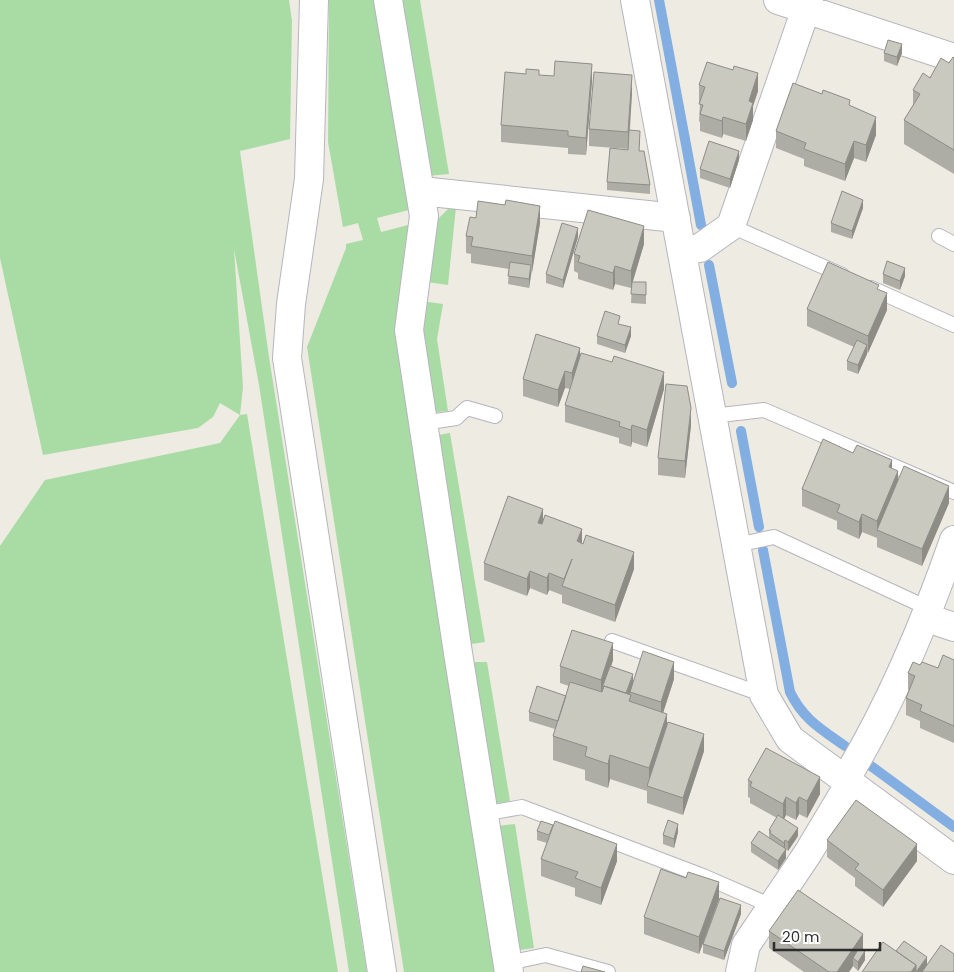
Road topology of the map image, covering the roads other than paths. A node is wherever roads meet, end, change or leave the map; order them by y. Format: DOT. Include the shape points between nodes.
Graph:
graph roads {
  1 [pos="314,0"];
  2 [pos="388,0"];
  3 [pos="635,0"];
  4 [pos="778,0"];
  5 [pos="808,4"];
  6 [pos="954,58"];
  7 [pos="421,191"];
  8 [pos="676,218"];
  9 [pos="731,226"];
  10 [pos="939,236"];
  11 [pos="954,244"];
  12 [pos="682,251"];
  13 [pos="954,325"];
  14 [pos="495,416"];
  15 [pos="712,416"];
  16 [pos="423,423"];
  17 [pos="954,492"];
  18 [pos="954,540"];
  19 [pos="736,545"];
  20 [pos="928,614"];
  21 [pos="954,628"];
  22 [pos="612,641"];
  23 [pos="764,695"];
  24 [pos="848,782"];
  25 [pos="484,814"];
  26 [pos="954,860"];
  27 [pos="772,906"];
  28 [pos="509,967"];
  29 [pos="382,972"];
  30 [pos="608,972"];
  31 [pos="740,972"];
  1 -- 29 [label="street" via="309,179 290,304 287,358"];
  2 -- 7 [label="street"];
  3 -- 8 [label="street"];
  4 -- 5 [label="street"];
  5 -- 6 [label="street"];
  5 -- 9 [label="street"];
  7 -- 8 [label="street"];
  7 -- 16 [label="street" via="424,216 409,330"];
  8 -- 12 [label="street"];
  9 -- 12 [label="street" via="700,248"];
  9 -- 13 [label="lane"];
  10 -- 11 [label="lane"];
  12 -- 15 [label="street"];
  14 -- 16 [label="lane" via="467,408 456,418"];
  15 -- 17 [label="lane" via="764,410"];
  15 -- 19 [label="street"];
  16 -- 25 [label="street"];
  18 -- 20 [label="street"];
  19 -- 20 [label="lane" via="774,537"];
  19 -- 23 [label="street"];
  20 -- 21 [label="street"];
  20 -- 24 [label="street"];
  22 -- 23 [label="lane"];
  23 -- 24 [label="street" via="790,740"];
  24 -- 26 [label="street"];
  24 -- 27 [label="street" via="808,853"];
  25 -- 27 [label="lane" via="522,807"];
  25 -- 28 [label="street"];
  27 -- 31 [label="street" via="746,945"];
  28 -- 30 [label="lane" via="546,955"];
}
